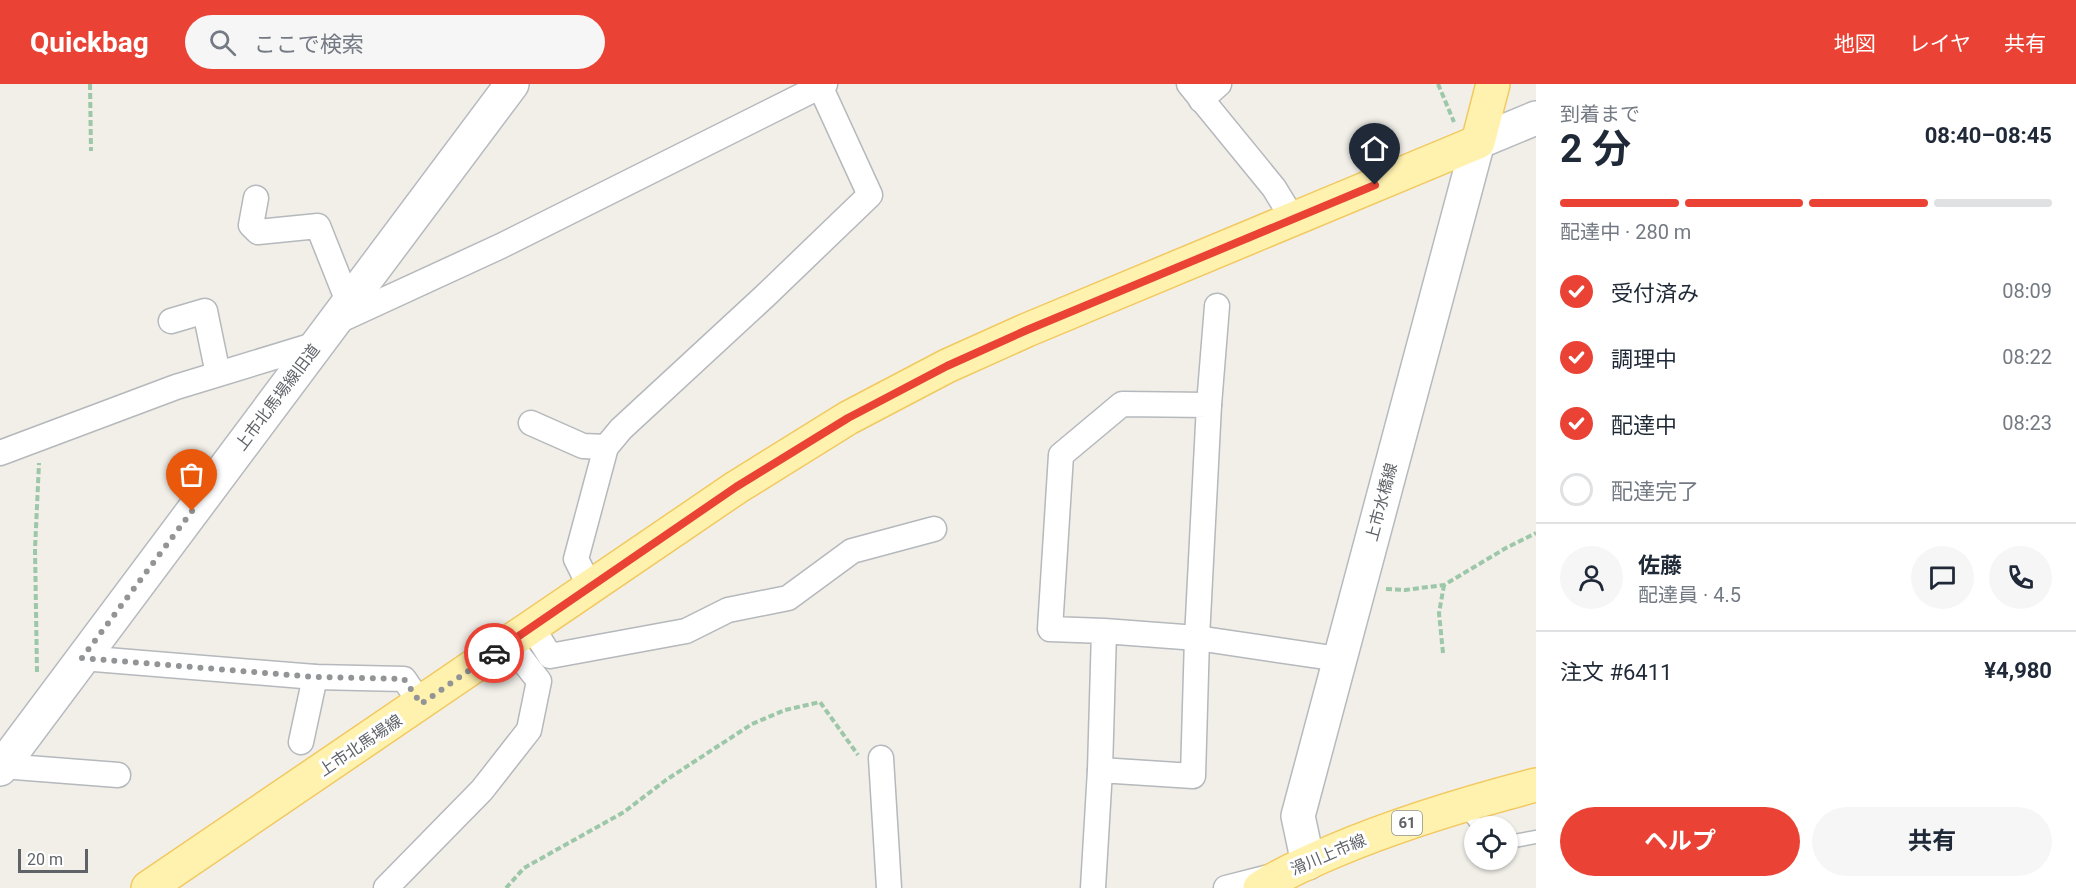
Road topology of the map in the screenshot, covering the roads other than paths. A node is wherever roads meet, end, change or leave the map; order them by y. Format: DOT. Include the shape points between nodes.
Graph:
graph roads {
  1 [pos="512,84"];
  2 [pos="1219,84"];
  3 [pos="1493,84"];
  4 [pos="822,85"];
  5 [pos="1195,92"];
  6 [pos="1536,118"];
  7 [pos="1478,142"];
  8 [pos="256,198"];
  9 [pos="1293,219"];
  10 [pos="1217,306"];
  11 [pos="171,321"];
  12 [pos="334,324"];
  13 [pos="218,374"];
  14 [pos="1209,405"];
  15 [pos="531,423"];
  16 [pos="606,447"];
  17 [pos="0,453"];
  18 [pos="934,529"];
  19 [pos="590,587"];
  20 [pos="1104,631"];
  21 [pos="521,635"];
  22 [pos="1197,638"];
  23 [pos="82,658"];
  24 [pos="1339,659"];
  25 [pos="315,677"];
  26 [pos="421,704"];
  27 [pos="301,742"];
  28 [pos="881,758"];
  29 [pos="1,767"];
  30 [pos="1100,770"];
  31 [pos="118,775"];
  32 [pos="1536,785"];
  33 [pos="1470,815"];
  34 [pos="1536,837"];
  35 [pos="1518,840"];
  36 [pos="1281,880"];
  37 [pos="148,888"];
  38 [pos="386,888"];
  39 [pos="889,888"];
  40 [pos="1093,888"];
  41 [pos="1227,888"];
  1 -- 12 [label="street, 上市北馬場線旧道"];
  2 -- 5 [label="street"];
  3 -- 7 [label="main road"];
  4 -- 12 [label="street" via="501,246"];
  4 -- 16 [label="street" via="870,195"];
  5 -- 9 [label="street" via="1274,188"];
  6 -- 7 [label="street"];
  7 -- 9 [label="main road, 上市北馬場線"];
  7 -- 24 [label="street, 上市水橋線"];
  8 -- 12 [label="street" via="251,225 258,232 318,226"];
  9 -- 19 [label="main road, 上市北馬場線" via="1027,330 858,412 736,487"];
  10 -- 14 [label="street"];
  11 -- 13 [label="street" via="205,311"];
  12 -- 13 [label="street"];
  12 -- 23 [label="street, 上市北馬場線旧道"];
  13 -- 17 [label="street"];
  14 -- 20 [label="street" via="1122,404 1061,455 1050,629"];
  14 -- 22 [label="street"];
  15 -- 16 [label="street" via="582,446"];
  16 -- 19 [label="street" via="576,559"];
  18 -- 21 [label="street" via="852,551 788,598 729,610 686,631 550,656"];
  19 -- 21 [label="main road, 上市北馬場線"];
  20 -- 22 [label="street"];
  20 -- 30 [label="street"];
  21 -- 26 [label="main road, 上市北馬場線"];
  21 -- 38 [label="street" via="538,681 529,730 482,790"];
  22 -- 24 [label="street"];
  22 -- 30 [label="street" via="1193,776"];
  23 -- 25 [label="street"];
  23 -- 29 [label="street, 上市北馬場線旧道"];
  24 -- 36 [label="street, 上市水橋線"];
  25 -- 26 [label="street" via="404,679"];
  25 -- 27 [label="street"];
  26 -- 37 [label="main road, 上市北馬場線"];
  28 -- 39 [label="street"];
  29 -- 31 [label="street"];
  30 -- 40 [label="street"];
  32 -- 33 [label="main road, 滑川上市線 / 61"];
  33 -- 36 [label="main road, 滑川上市線 / 61" via="1367,838"];
  34 -- 35 [label="lane"];
  36 -- 41 [label="street"];
}
